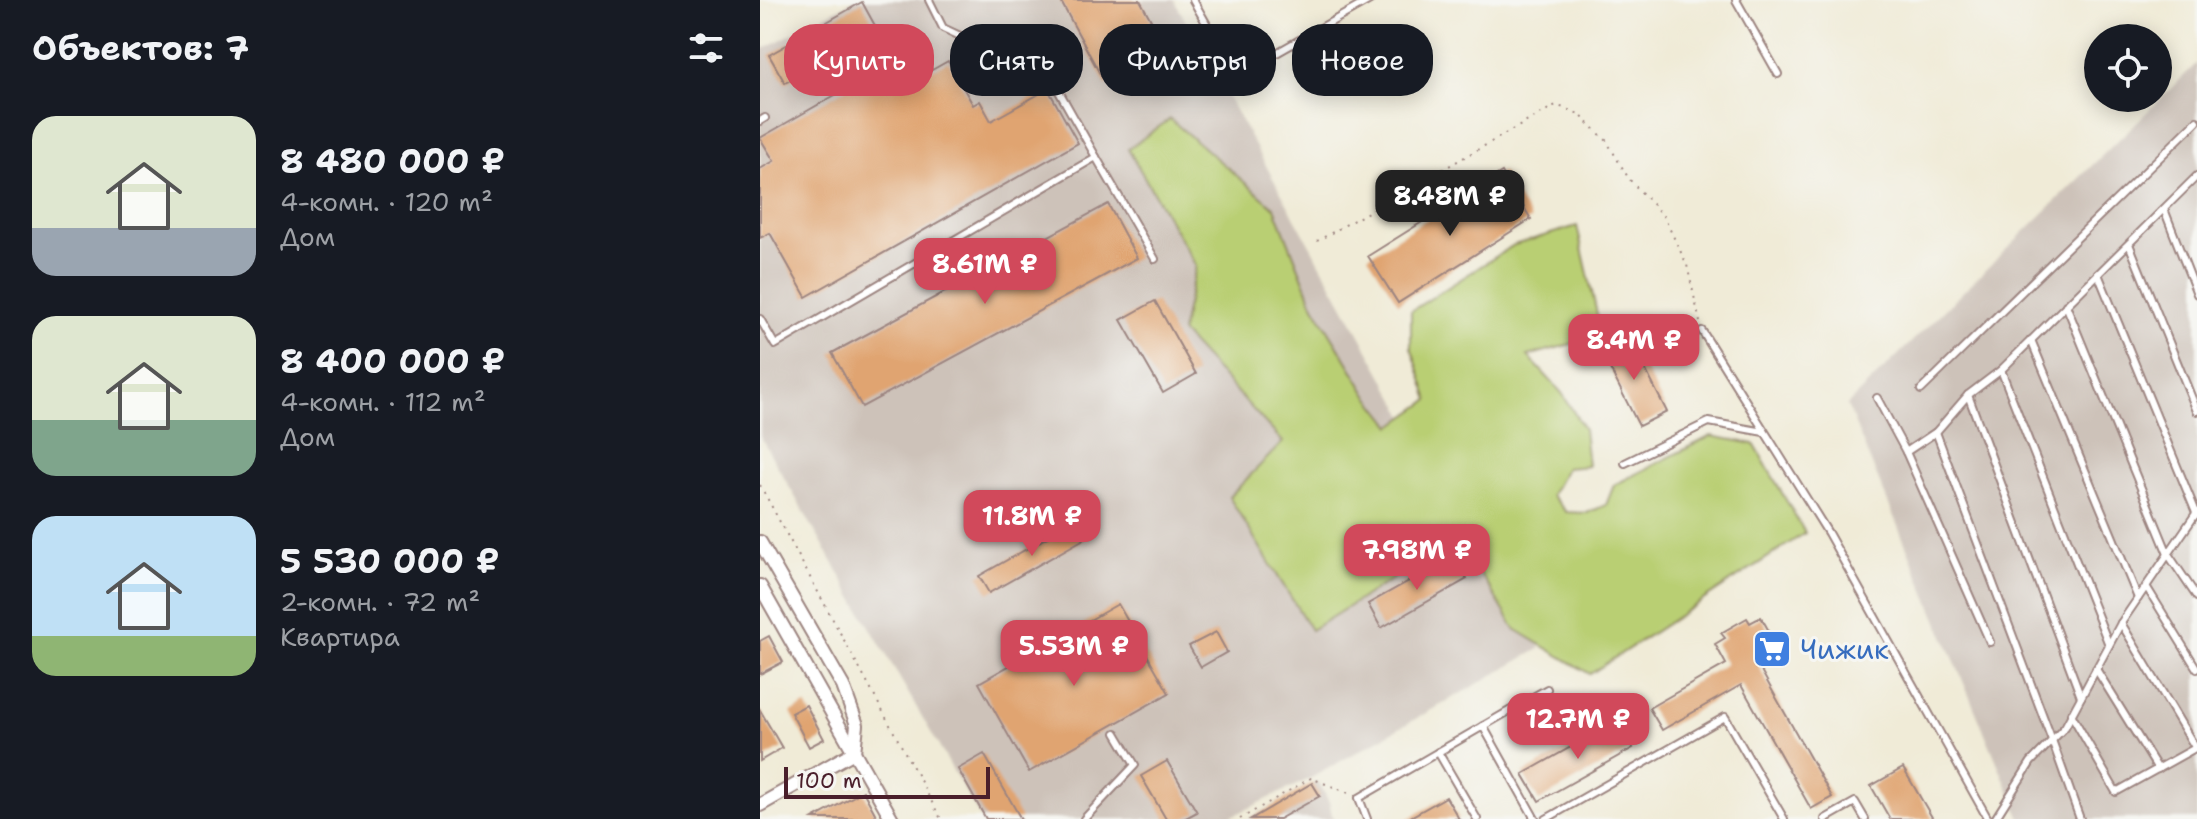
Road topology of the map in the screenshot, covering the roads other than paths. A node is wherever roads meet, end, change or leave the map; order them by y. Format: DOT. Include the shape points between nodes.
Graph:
graph roads {
  1 [pos="929,0"];
  2 [pos="1193,0"];
  3 [pos="1370,0"];
  4 [pos="1736,0"];
  5 [pos="1778,74"];
  6 [pos="2197,121"];
  7 [pos="1096,157"];
  8 [pos="2197,178"];
  9 [pos="2164,209"];
  10 [pos="2129,244"];
  11 [pos="1155,259"];
  12 [pos="2098,274"];
  13 [pos="2197,294"];
  14 [pos="2066,305"];
  15 [pos="760,319"];
  16 [pos="1702,331"];
  17 [pos="2031,340"];
  18 [pos="2001,370"];
  19 [pos="1921,390"];
  20 [pos="1968,395"];
  21 [pos="1877,398"];
  22 [pos="2197,411"];
  23 [pos="1764,432"];
  24 [pos="1936,432"];
  25 [pos="1906,452"];
  26 [pos="1625,463"];
  27 [pos="2197,514"];
  28 [pos="760,542"];
  29 [pos="2168,554"];
  30 [pos="760,586"];
  31 [pos="2146,586"];
  32 [pos="2197,597"];
  33 [pos="2138,598"];
  34 [pos="2121,623"];
  35 [pos="1990,642"];
  36 [pos="2109,645"];
  37 [pos="2096,669"];
  38 [pos="2197,669"];
  39 [pos="1547,689"];
  40 [pos="2081,697"];
  41 [pos="2071,714"];
  42 [pos="1483,726"];
  43 [pos="1116,733"];
  44 [pos="2052,740"];
  45 [pos="2196,747"];
  46 [pos="854,752"];
  47 [pos="1438,752"];
  48 [pos="2158,769"];
  49 [pos="760,805"];
  50 [pos="892,819"];
  51 [pos="1084,819"];
  52 [pos="1367,819"];
  53 [pos="1477,819"];
  54 [pos="1535,819"];
  55 [pos="1546,819"];
  56 [pos="1782,819"];
  57 [pos="1825,819"];
  58 [pos="1865,819"];
  59 [pos="1988,819"];
  60 [pos="1995,819"];
  61 [pos="2080,819"];
  1 -- 7 [label="lane" via="943,28 1052,79"];
  2 -- 3 [label="lane" via="1236,76"];
  4 -- 5 [label="lane"];
  6 -- 19 [label="lane"];
  7 -- 11 [label="lane"];
  7 -- 15 [label="lane" via="775,345"];
  8 -- 9 [label="lane"];
  9 -- 10 [label="lane"];
  9 -- 13 [label="lane"];
  10 -- 12 [label="lane"];
  10 -- 22 [label="lane"];
  12 -- 14 [label="lane"];
  12 -- 27 [label="lane"];
  14 -- 17 [label="lane"];
  14 -- 29 [label="lane"];
  16 -- 23 [label="lane"];
  17 -- 18 [label="lane"];
  17 -- 33 [label="lane"];
  18 -- 20 [label="lane"];
  18 -- 36 [label="lane"];
  20 -- 24 [label="lane"];
  20 -- 40 [label="lane"];
  21 -- 25 [label="lane"];
  23 -- 26 [label="lane" via="1709,422"];
  23 -- 59 [label="lane" via="1828,533"];
  24 -- 25 [label="lane"];
  24 -- 44 [label="lane"];
  25 -- 35 [label="lane"];
  27 -- 29 [label="lane"];
  28 -- 46 [label="street" via="843,686 857,725"];
  29 -- 31 [label="lane"];
  29 -- 32 [label="lane"];
  30 -- 46 [label="street"];
  31 -- 33 [label="lane"];
  31 -- 38 [label="lane"];
  33 -- 34 [label="lane"];
  34 -- 36 [label="lane"];
  34 -- 45 [label="lane"];
  36 -- 37 [label="lane"];
  37 -- 40 [label="lane"];
  37 -- 48 [label="lane"];
  39 -- 42 [label="lane"];
  40 -- 41 [label="lane"];
  41 -- 44 [label="lane"];
  41 -- 48 [label="lane" via="2116,792"];
  42 -- 47 [label="lane"];
  42 -- 54 [label="lane"];
  43 -- 51 [label="lane" via="1135,765"];
  44 -- 60 [label="lane" via="2031,762"];
  44 -- 61 [label="lane"];
  45 -- 48 [label="lane"];
  46 -- 49 [label="street"];
  46 -- 50 [label="street"];
  47 -- 52 [label="lane" via="1359,798"];
  47 -- 53 [label="lane"];
  55 -- 56 [label="lane" via="1725,717"];
  57 -- 58 [label="lane" via="1855,802"];
}
